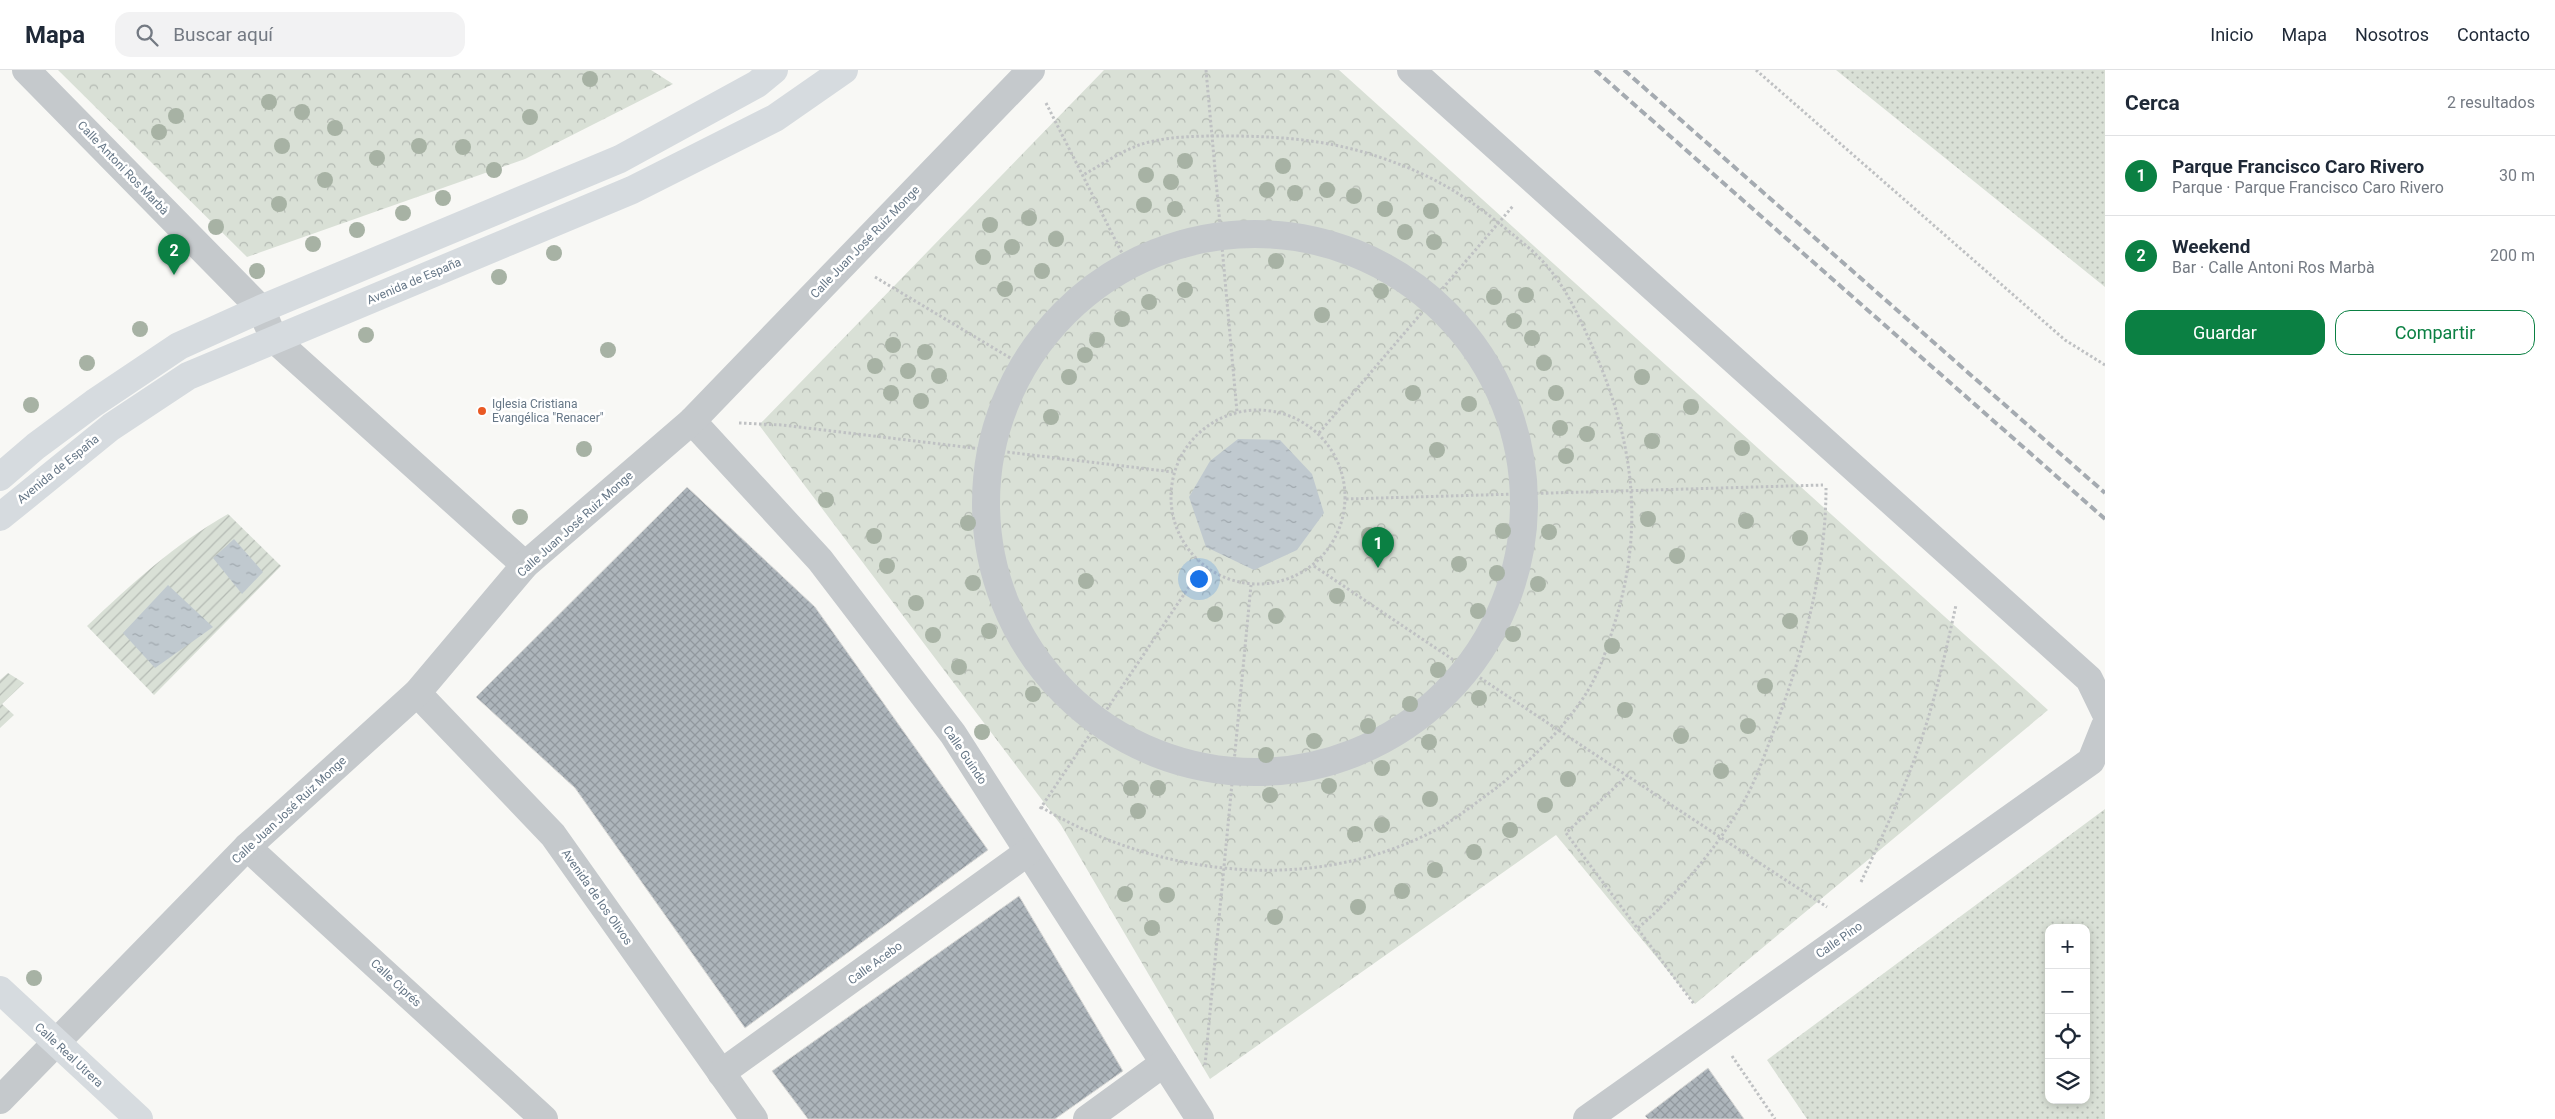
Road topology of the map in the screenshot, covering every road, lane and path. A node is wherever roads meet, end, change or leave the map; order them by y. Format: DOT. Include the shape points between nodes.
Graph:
graph roads {
  1 [pos="26,70"];
  2 [pos="774,70"];
  3 [pos="844,70"];
  4 [pos="1206,70"];
  5 [pos="1411,70"];
  6 [pos="1756,70"];
  7 [pos="1030,71"];
  8 [pos="1213,136"];
  9 [pos="1083,175"];
  10 [pos="1535,181"];
  11 [pos="1499,223"];
  12 [pos="1222,236"];
  13 [pos="847,260"];
  14 [pos="1128,264"];
  15 [pos="1433,300"];
  16 [pos="261,309"];
  17 [pos="274,339"];
  18 [pos="2105,365"];
  19 [pos="1027,368"];
  20 [pos="1237,412"];
  21 [pos="692,421"];
  22 [pos="1318,433"];
  23 [pos="994,451"];
  24 [pos="1173,472"];
  25 [pos="0,477"];
  26 [pos="1871,484"];
  27 [pos="1826,485"];
  28 [pos="1632,490"];
  29 [pos="1522,494"];
  30 [pos="1346,499"];
  31 [pos="0,517"];
  32 [pos="525,565"];
  33 [pos="1203,566"];
  34 [pos="1314,566"];
  35 [pos="1965,568"];
  36 [pos="1251,585"];
  37 [pos="1470,672"];
  38 [pos="417,693"];
  39 [pos="2105,712"];
  40 [pos="1099,721"];
  41 [pos="2105,726"];
  42 [pos="1557,731"];
  43 [pos="1234,768"];
  44 [pos="1628,775"];
  45 [pos="1041,807"];
  46 [pos="1720,836"];
  47 [pos="1024,846"];
  48 [pos="247,847"];
  49 [pos="1224,868"];
  50 [pos="1860,884"];
  51 [pos="1801,890"];
  52 [pos="1638,928"];
  53 [pos="0,990"];
  54 [pos="1713,1029"];
  55 [pos="55,1042"];
  56 [pos="1164,1063"];
  57 [pos="721,1073"];
  58 [pos="0,1100"];
  59 [pos="1598,1116"];
  60 [pos="1200,1118"];
  61 [pos="139,1119"];
  62 [pos="544,1119"];
  63 [pos="754,1119"];
  64 [pos="1087,1119"];
  65 [pos="1775,1119"];
  1 -- 16 [label="street, Calle Antoni Ros Marbà"];
  2 -- 16 [label="main road" via="757,84 620,159"];
  3 -- 17 [label="main road, Avenida de España" via="775,118 632,190"];
  4 -- 8 [label="path"];
  5 -- 10 [label="street"];
  6 -- 18 [label="path" via="2066,340"];
  7 -- 9 [label="path"];
  7 -- 13 [label="street, Calle Juan José Ruiz Monge"];
  8 -- 9 [label="path" via="1192,136 1139,146"];
  8 -- 11 [label="path" via="1281,136 1373,155 1449,186"];
  8 -- 12 [label="path"];
  9 -- 14 [label="path"];
  10 -- 11 [label="path"];
  10 -- 26 [label="street"];
  11 -- 15 [label="path"];
  11 -- 28 [label="path" via="1546,264 1577,313 1617,410"];
  12 -- 14 [label="street" via="1175,243"];
  12 -- 15 [label="street" via="1276,234 1332,243 1386,268"];
  12 -- 20 [label="path"];
  13 -- 19 [label="path"];
  13 -- 21 [label="street, Calle Juan José Ruiz Monge"];
  14 -- 19 [label="street" via="1061,317"];
  15 -- 22 [label="path"];
  15 -- 29 [label="street" via="1474,342 1499,389 1516,436 1523,468"];
  16 -- 17 [label="street"];
  16 -- 25 [label="main road" via="179,346 94,403"];
  17 -- 31 [label="main road, Avenida de España" via="180,381 110,427"];
  17 -- 32 [label="street"];
  19 -- 23 [label="street" via="1014,391"];
  20 -- 22 [label="path" via="1281,413 1301,420"];
  20 -- 24 [label="path" via="1216,420 1197,434"];
  21 -- 23 [label="path" via="782,425"];
  21 -- 32 [label="street, Calle Juan José Ruiz Monge"];
  21 -- 47 [label="street, Calle Guindo" via="820,560 953,734"];
  22 -- 30 [label="path" via="1337,460"];
  23 -- 24 [label="path"];
  23 -- 40 [label="street" via="986,511 987,534 1004,608 1033,663 1055,692"];
  24 -- 33 [label="path" via="1171,513 1184,545"];
  26 -- 27 [label="path"];
  26 -- 35 [label="street"];
  27 -- 28 [label="path"];
  27 -- 46 [label="path" via="1821,546 1809,617 1797,663 1763,759 1744,800"];
  28 -- 29 [label="path"];
  28 -- 42 [label="path" via="1633,538 1616,620 1587,692"];
  29 -- 30 [label="path"];
  29 -- 37 [label="street" via="1520,554 1514,578"];
  30 -- 34 [label="path" via="1342,524 1331,547"];
  32 -- 38 [label="street, Calle Juan José Ruiz Monge"];
  33 -- 36 [label="path" via="1218,576"];
  33 -- 40 [label="path"];
  34 -- 36 [label="path" via="1287,580"];
  34 -- 37 [label="path"];
  35 -- 39 [label="street" via="2089,679"];
  35 -- 50 [label="path" via="1932,706 1917,752"];
  36 -- 43 [label="path"];
  37 -- 42 [label="path"];
  37 -- 43 [label="street" via="1416,720 1373,745 1320,764 1267,771"];
  38 -- 48 [label="street, Calle Juan José Ruiz Monge"];
  38 -- 57 [label="street, Avenida de los Olivos" via="553,835"];
  40 -- 43 [label="street" via="1131,742 1166,757"];
  40 -- 45 [label="path"];
  41 -- 54 [label="street, Calle Pino" via="2091,761"];
  42 -- 44 [label="path"];
  42 -- 49 [label="path" via="1522,767 1474,804 1443,825 1399,846 1364,858 1293,869 1253,871"];
  43 -- 49 [label="path"];
  44 -- 46 [label="path"];
  44 -- 52 [label="path" via="1566,833"];
  45 -- 47 [label="path"];
  45 -- 49 [label="path" via="1091,834 1138,851 1175,862"];
  46 -- 51 [label="path"];
  46 -- 52 [label="path" via="1695,872"];
  47 -- 56 [label="street, Calle Guindo"];
  47 -- 57 [label="street, Calle Acebo"];
  48 -- 55 [label="street, Calle Juan José Ruiz Monge"];
  48 -- 62 [label="street, Calle Ciprés"];
  49 -- 60 [label="path"];
  52 -- 54 [label="path"];
  53 -- 55 [label="main road, Calle Real Utrera"];
  54 -- 59 [label="street, Calle Pino"];
  54 -- 65 [label="path"];
  55 -- 58 [label="street, Calle Juan José Ruiz Monge"];
  55 -- 61 [label="main road, Calle Real Utrera"];
  56 -- 60 [label="street, Calle Guindo"];
  56 -- 64 [label="street"];
  57 -- 63 [label="street, Avenida de los Olivos"];
}
